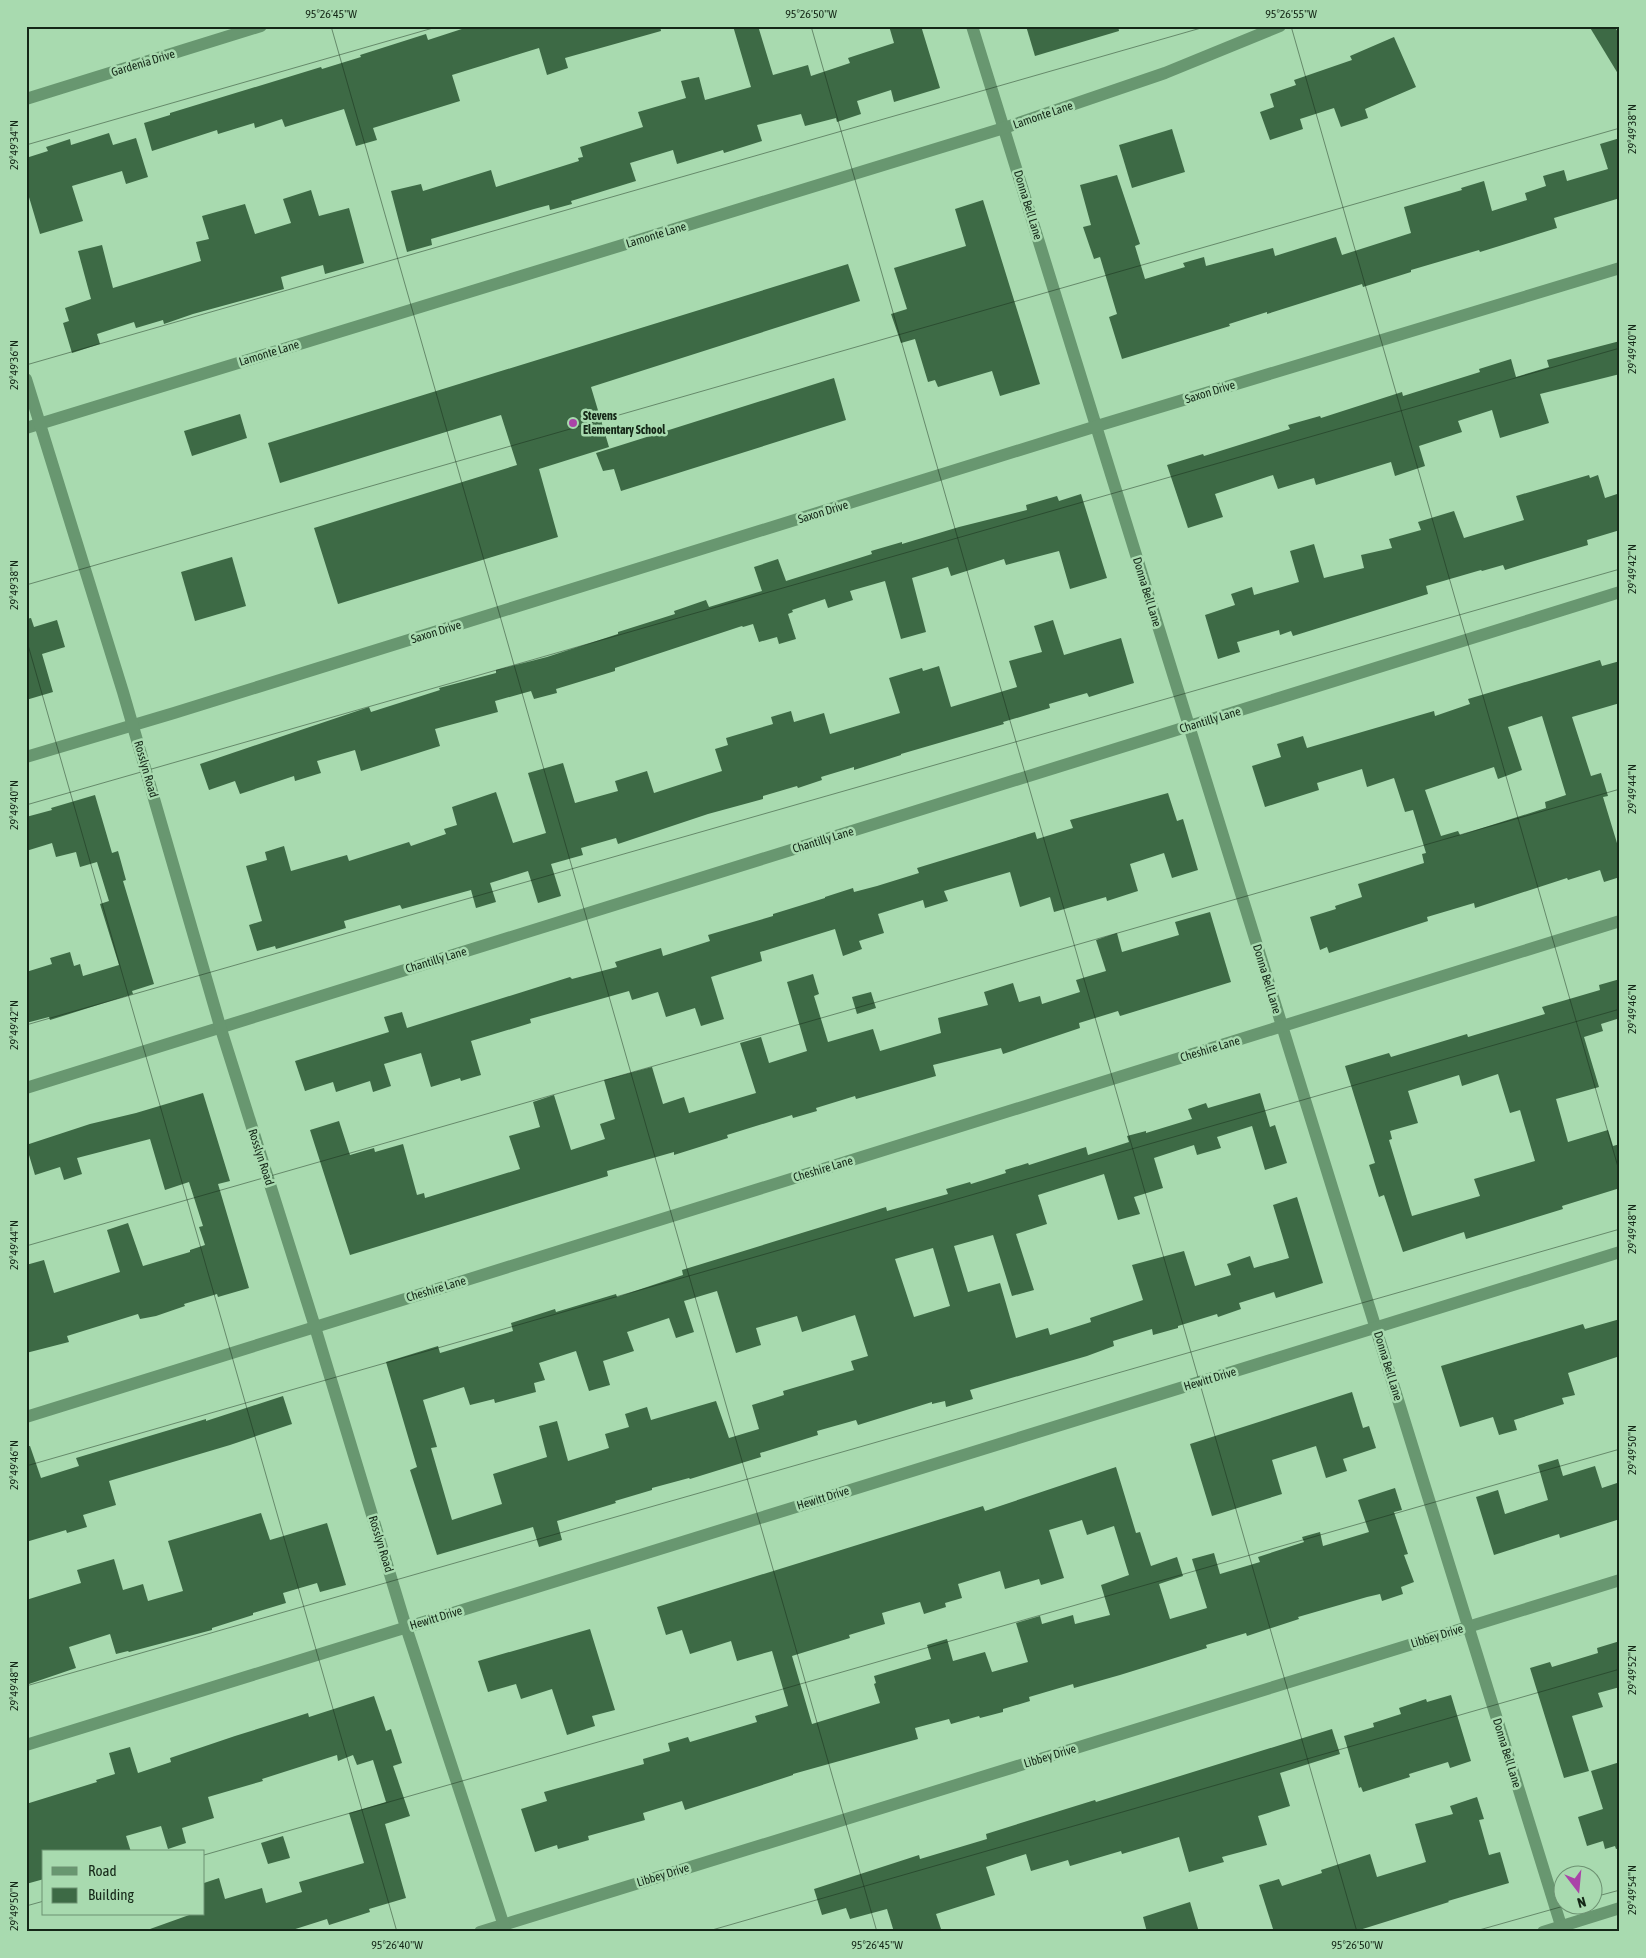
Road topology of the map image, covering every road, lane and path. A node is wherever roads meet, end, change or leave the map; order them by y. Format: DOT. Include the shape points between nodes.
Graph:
graph roads {
  1 [pos="261,26"];
  2 [pos="972,26"];
  3 [pos="1280,26"];
  4 [pos="26,99"];
  5 [pos="1004,128"];
  6 [pos="1620,268"];
  7 [pos="26,379"];
  8 [pos="40,424"];
  9 [pos="1097,426"];
  10 [pos="26,428"];
  11 [pos="1620,592"];
  12 [pos="133,726"];
  13 [pos="1189,727"];
  14 [pos="26,757"];
  15 [pos="1620,920"];
  16 [pos="220,1026"];
  17 [pos="1282,1026"];
  18 [pos="26,1088"];
  19 [pos="1620,1252"];
  20 [pos="315,1327"];
  21 [pos="1376,1327"];
  22 [pos="26,1417"];
  23 [pos="1620,1580"];
  24 [pos="406,1627"];
  25 [pos="1468,1627"];
  26 [pos="26,1745"];
  27 [pos="1620,1908"];
  28 [pos="504,1928"];
  29 [pos="1562,1929"];
  30 [pos="480,1932"];
  31 [pos="1543,1932"];
  1 -- 4 [label="street, Gardenia Drive"];
  2 -- 5 [label="street, Donna Bell Lane"];
  3 -- 5 [label="street, Lamonte Lane" via="1165,73"];
  5 -- 8 [label="street, Lamonte Lane"];
  5 -- 9 [label="street, Donna Bell Lane"];
  6 -- 9 [label="street, Saxon Drive"];
  7 -- 8 [label="street, Rosslyn Road"];
  8 -- 10 [label="street, Lamonte Lane"];
  8 -- 12 [label="street, Rosslyn Road"];
  9 -- 12 [label="street, Saxon Drive"];
  9 -- 13 [label="street, Donna Bell Lane"];
  11 -- 13 [label="street, Chantilly Lane"];
  12 -- 14 [label="street, Saxon Drive"];
  12 -- 16 [label="street, Rosslyn Road"];
  13 -- 16 [label="street, Chantilly Lane"];
  13 -- 17 [label="street, Donna Bell Lane"];
  15 -- 17 [label="street, Cheshire Lane"];
  16 -- 18 [label="street, Chantilly Lane"];
  16 -- 20 [label="street, Rosslyn Road"];
  17 -- 20 [label="street, Cheshire Lane"];
  17 -- 21 [label="street, Donna Bell Lane"];
  19 -- 21 [label="street, Hewitt Drive"];
  20 -- 22 [label="street, Cheshire Lane"];
  20 -- 24 [label="street, Rosslyn Road"];
  21 -- 24 [label="street, Hewitt Drive"];
  21 -- 25 [label="street, Donna Bell Lane"];
  23 -- 25 [label="street, Libbey Drive"];
  24 -- 26 [label="street, Hewitt Drive"];
  24 -- 28 [label="street, Rosslyn Road"];
  25 -- 28 [label="street, Libbey Drive"];
  25 -- 29 [label="street, Donna Bell Lane"];
  27 -- 29 [label="street"];
  28 -- 30 [label="street, Libbey Drive"];
  29 -- 31 [label="street"];
}
